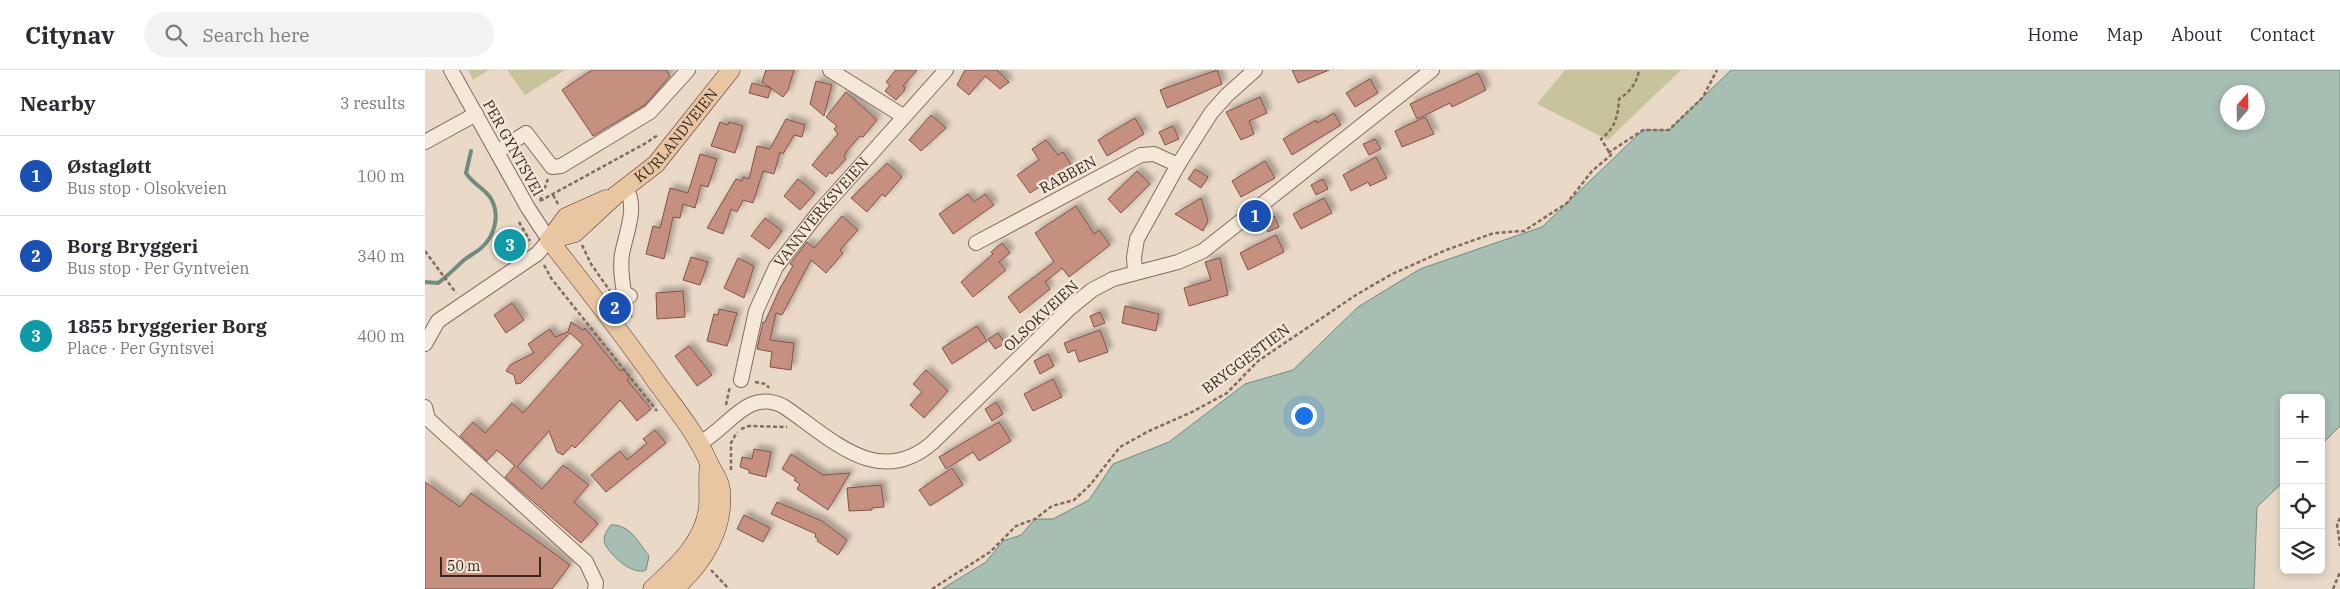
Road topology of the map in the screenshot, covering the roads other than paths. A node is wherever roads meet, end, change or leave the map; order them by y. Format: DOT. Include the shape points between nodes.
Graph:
graph roads {
  1 [pos="451,70"];
  2 [pos="689,70"];
  3 [pos="731,70"];
  4 [pos="830,70"];
  5 [pos="946,70"];
  6 [pos="1255,70"];
  7 [pos="1432,70"];
  8 [pos="475,114"];
  9 [pos="903,116"];
  10 [pos="425,142"];
  11 [pos="497,152"];
  12 [pos="1178,165"];
  13 [pos="621,192"];
  14 [pos="549,240"];
  15 [pos="975,243"];
  16 [pos="1135,272"];
  17 [pos="630,296"];
  18 [pos="425,344"];
  19 [pos="741,378"];
  20 [pos="425,406"];
  21 [pos="700,443"];
  22 [pos="668,587"];
  23 [pos="595,589"];
  1 -- 8 [label="street, PER GYNTSVEI"];
  2 -- 11 [label="street" via="650,112 561,166 552,167 527,133"];
  3 -- 13 [label="main road, KURLANDVEIEN" via="667,152"];
  4 -- 9 [label="street"];
  5 -- 9 [label="street, VANNVERKSVEIEN"];
  6 -- 12 [label="street" via="1211,113"];
  7 -- 16 [label="street, OLSOKVEIEN" via="1216,243 1191,257"];
  8 -- 10 [label="street"];
  8 -- 11 [label="street, PER GYNTSVEI"];
  9 -- 19 [label="street, VANNVERKSVEIEN" via="807,226 776,267 756,311"];
  11 -- 14 [label="street, PER GYNTSVEI"];
  12 -- 15 [label="street, RABBEN" via="1155,154 1141,155"];
  12 -- 16 [label="street" via="1137,238"];
  13 -- 14 [label="main road, KURLANDVEIEN" via="565,217"];
  13 -- 17 [label="street" via="631,197 621,272 624,293"];
  14 -- 18 [label="street" via="537,254 439,320"];
  14 -- 21 [label="main road" via="631,344"];
  16 -- 21 [label="street, OLSOKVEIEN" via="1113,279 1079,300 932,443 908,459 891,463 861,458 773,401 763,400 750,404"];
  20 -- 23 [label="street" via="428,419 586,562"];
  21 -- 22 [label="main road" via="720,479 720,521 709,547"];
}
